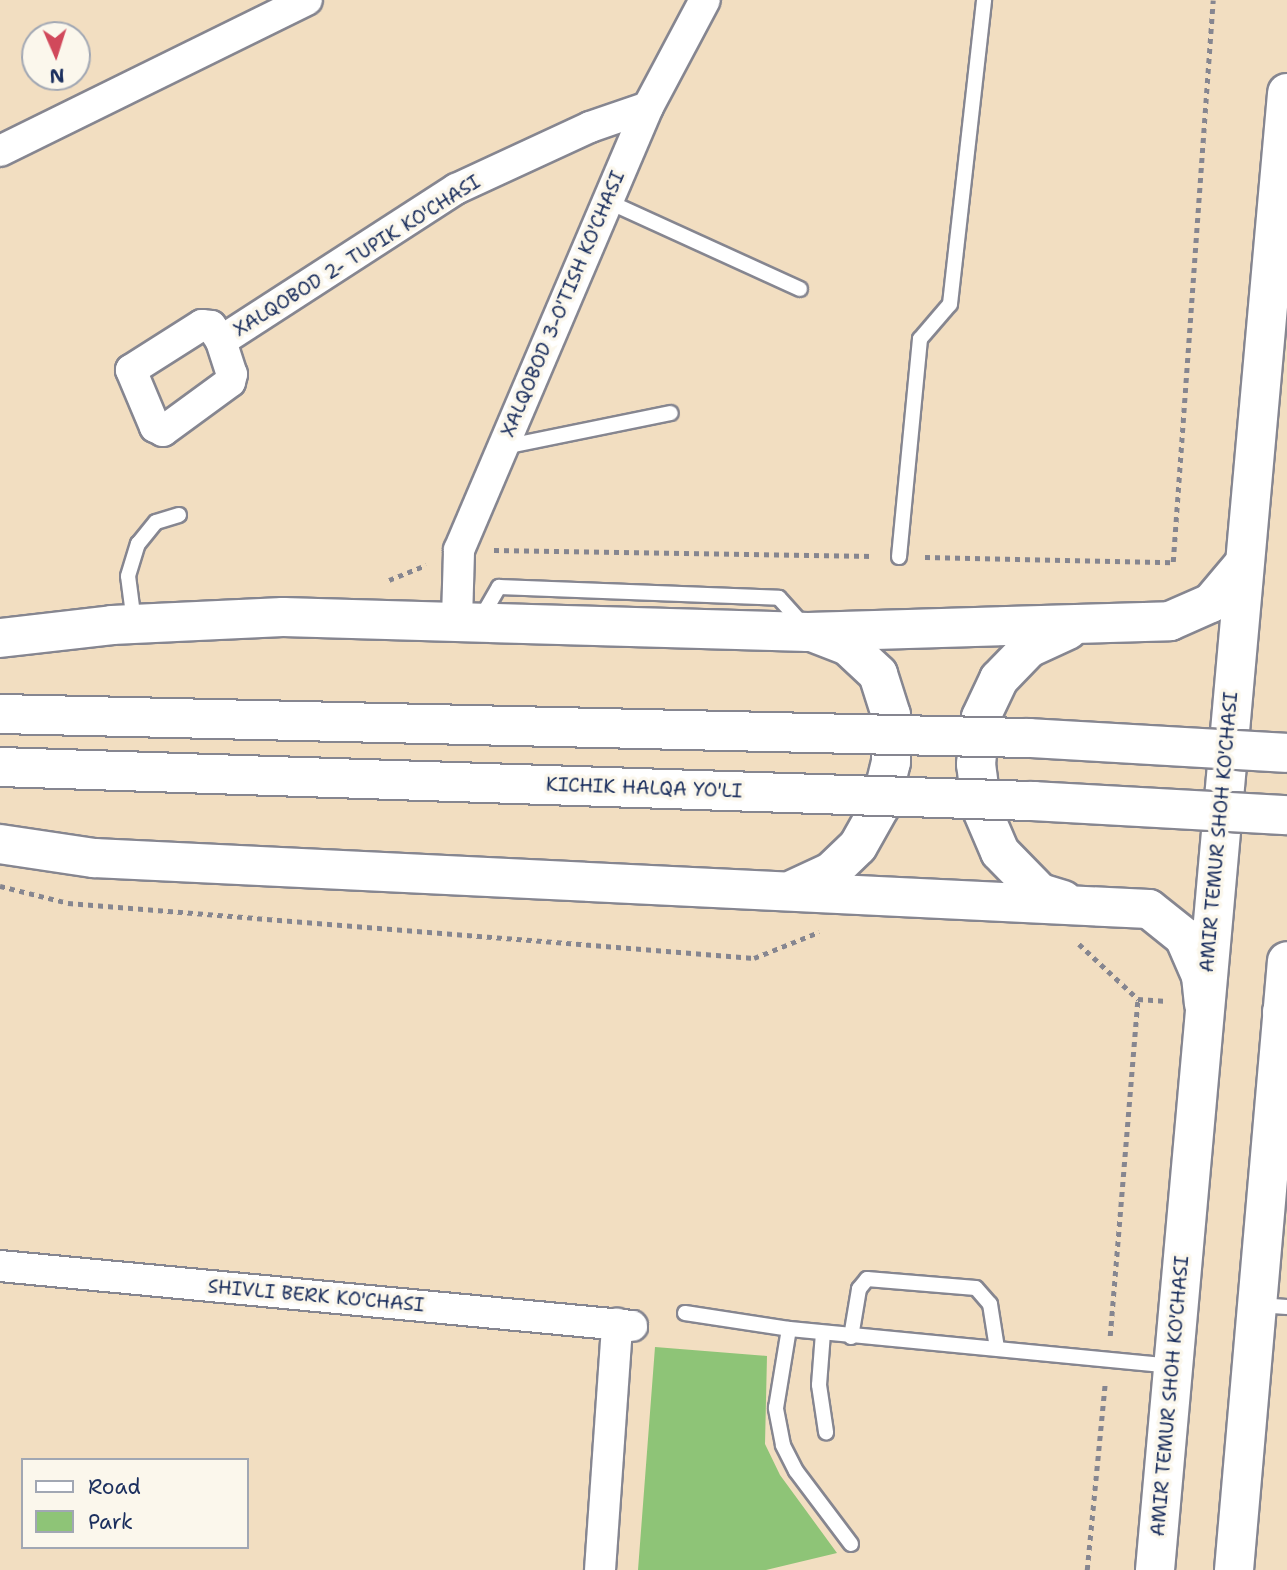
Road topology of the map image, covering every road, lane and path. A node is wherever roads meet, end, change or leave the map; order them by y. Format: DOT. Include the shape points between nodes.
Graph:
graph roads {
  1 [pos="307,0"];
  2 [pos="705,0"];
  3 [pos="984,0"];
  4 [pos="1213,0"];
  5 [pos="1287,93"];
  6 [pos="648,107"];
  7 [pos="0,151"];
  8 [pos="607,201"];
  9 [pos="800,289"];
  10 [pos="221,341"];
  11 [pos="671,413"];
  12 [pos="503,447"];
  13 [pos="179,515"];
  14 [pos="459,550"];
  15 [pos="899,557"];
  16 [pos="1242,565"];
  17 [pos="468,619"];
  18 [pos="134,624"];
  19 [pos="1083,625"];
  20 [pos="808,632"];
  21 [pos="0,638"];
  22 [pos="0,714"];
  23 [pos="1287,753"];
  24 [pos="0,767"];
  25 [pos="1287,816"];
  26 [pos="0,844"];
  27 [pos="0,886"];
  28 [pos="794,889"];
  29 [pos="1070,903"];
  30 [pos="832,932"];
  31 [pos="1076,942"];
  32 [pos="1287,961"];
  33 [pos="1138,999"];
  34 [pos="1188,1002"];
  35 [pos="1284,1007"];
  36 [pos="0,1266"];
  37 [pos="1272,1306"];
  38 [pos="685,1312"];
  39 [pos="789,1329"];
  40 [pos="823,1333"];
  41 [pos="851,1337"];
  42 [pos="997,1348"];
  43 [pos="1108,1358"];
  44 [pos="1172,1366"];
  45 [pos="827,1432"];
  46 [pos="851,1544"];
  47 [pos="600,1570"];
  48 [pos="1087,1570"];
  49 [pos="1155,1570"];
  50 [pos="1234,1570"];
  1 -- 7 [label="street"];
  2 -- 6 [label="street, XALQOBOD 3-O'TISH KO'CHASI"];
  3 -- 15 [label="lane" via="950,304 920,339"];
  4 -- 15 [label="path" via="1173,562"];
  5 -- 16 [label="main road, AMIR TEMUR SHOH KO'CHASI"];
  6 -- 8 [label="street, XALQOBOD 3-O'TISH KO'CHASI"];
  6 -- 10 [label="street, XALQOBOD 2- TUPIK KO'CHASI" via="590,127 456,189"];
  8 -- 9 [label="lane"];
  8 -- 12 [label="street, XALQOBOD 3-O'TISH KO'CHASI"];
  11 -- 12 [label="lane"];
  12 -- 14 [label="street, XALQOBOD 3-O'TISH KO'CHASI"];
  13 -- 18 [label="lane" via="156,522 138,544 128,576"];
  14 -- 15 [label="path"];
  14 -- 17 [label="street, XALQOBOD 3-O'TISH KO'CHASI"];
  16 -- 19 [label="main road" via="1211,603 1192,614 1170,621"];
  16 -- 34 [label="main road, AMIR TEMUR SHOH KO'CHASI"];
  17 -- 18 [label="main road" via="284,617"];
  17 -- 20 [label="main road"];
  18 -- 21 [label="main road"];
  19 -- 20 [label="main road"];
  19 -- 29 [label="main road" via="1046,638 1012,662 989,696 977,741 982,810 1000,852 1040,893"];
  20 -- 28 [label="main road" via="848,646 878,674 891,715 891,762 880,807 858,846 831,872"];
  22 -- 23 [label="main road, bridge" via="1029,738"];
  24 -- 25 [label="main road, KICHIK HALQA YO'LI, bridge" via="1005,800"];
  26 -- 28 [label="main road" via="94,858"];
  27 -- 30 [label="path" via="68,903 754,958 821,931"];
  28 -- 29 [label="main road"];
  29 -- 34 [label="main road" via="1149,909 1163,917 1184,937 1197,962"];
  31 -- 33 [label="path"];
  32 -- 35 [label="main road"];
  33 -- 34 [label="path"];
  33 -- 43 [label="path"];
  34 -- 44 [label="main road, AMIR TEMUR SHOH KO'CHASI"];
  35 -- 37 [label="main road"];
  36 -- 47 [label="street, SHIVLI BERK KO'CHASI" via="624,1325"];
  37 -- 50 [label="main road"];
  38 -- 39 [label="lane"];
  39 -- 40 [label="lane"];
  39 -- 46 [label="lane" via="776,1408 783,1445 796,1471"];
  40 -- 41 [label="lane"];
  40 -- 45 [label="lane" via="819,1385"];
  41 -- 42 [label="lane"];
  41 -- 42 [label="lane" via="859,1289 867,1279 976,1288 990,1304"];
  42 -- 43 [label="lane"];
  43 -- 44 [label="lane"];
  43 -- 48 [label="path"];
  44 -- 49 [label="main road, AMIR TEMUR SHOH KO'CHASI"];
}
